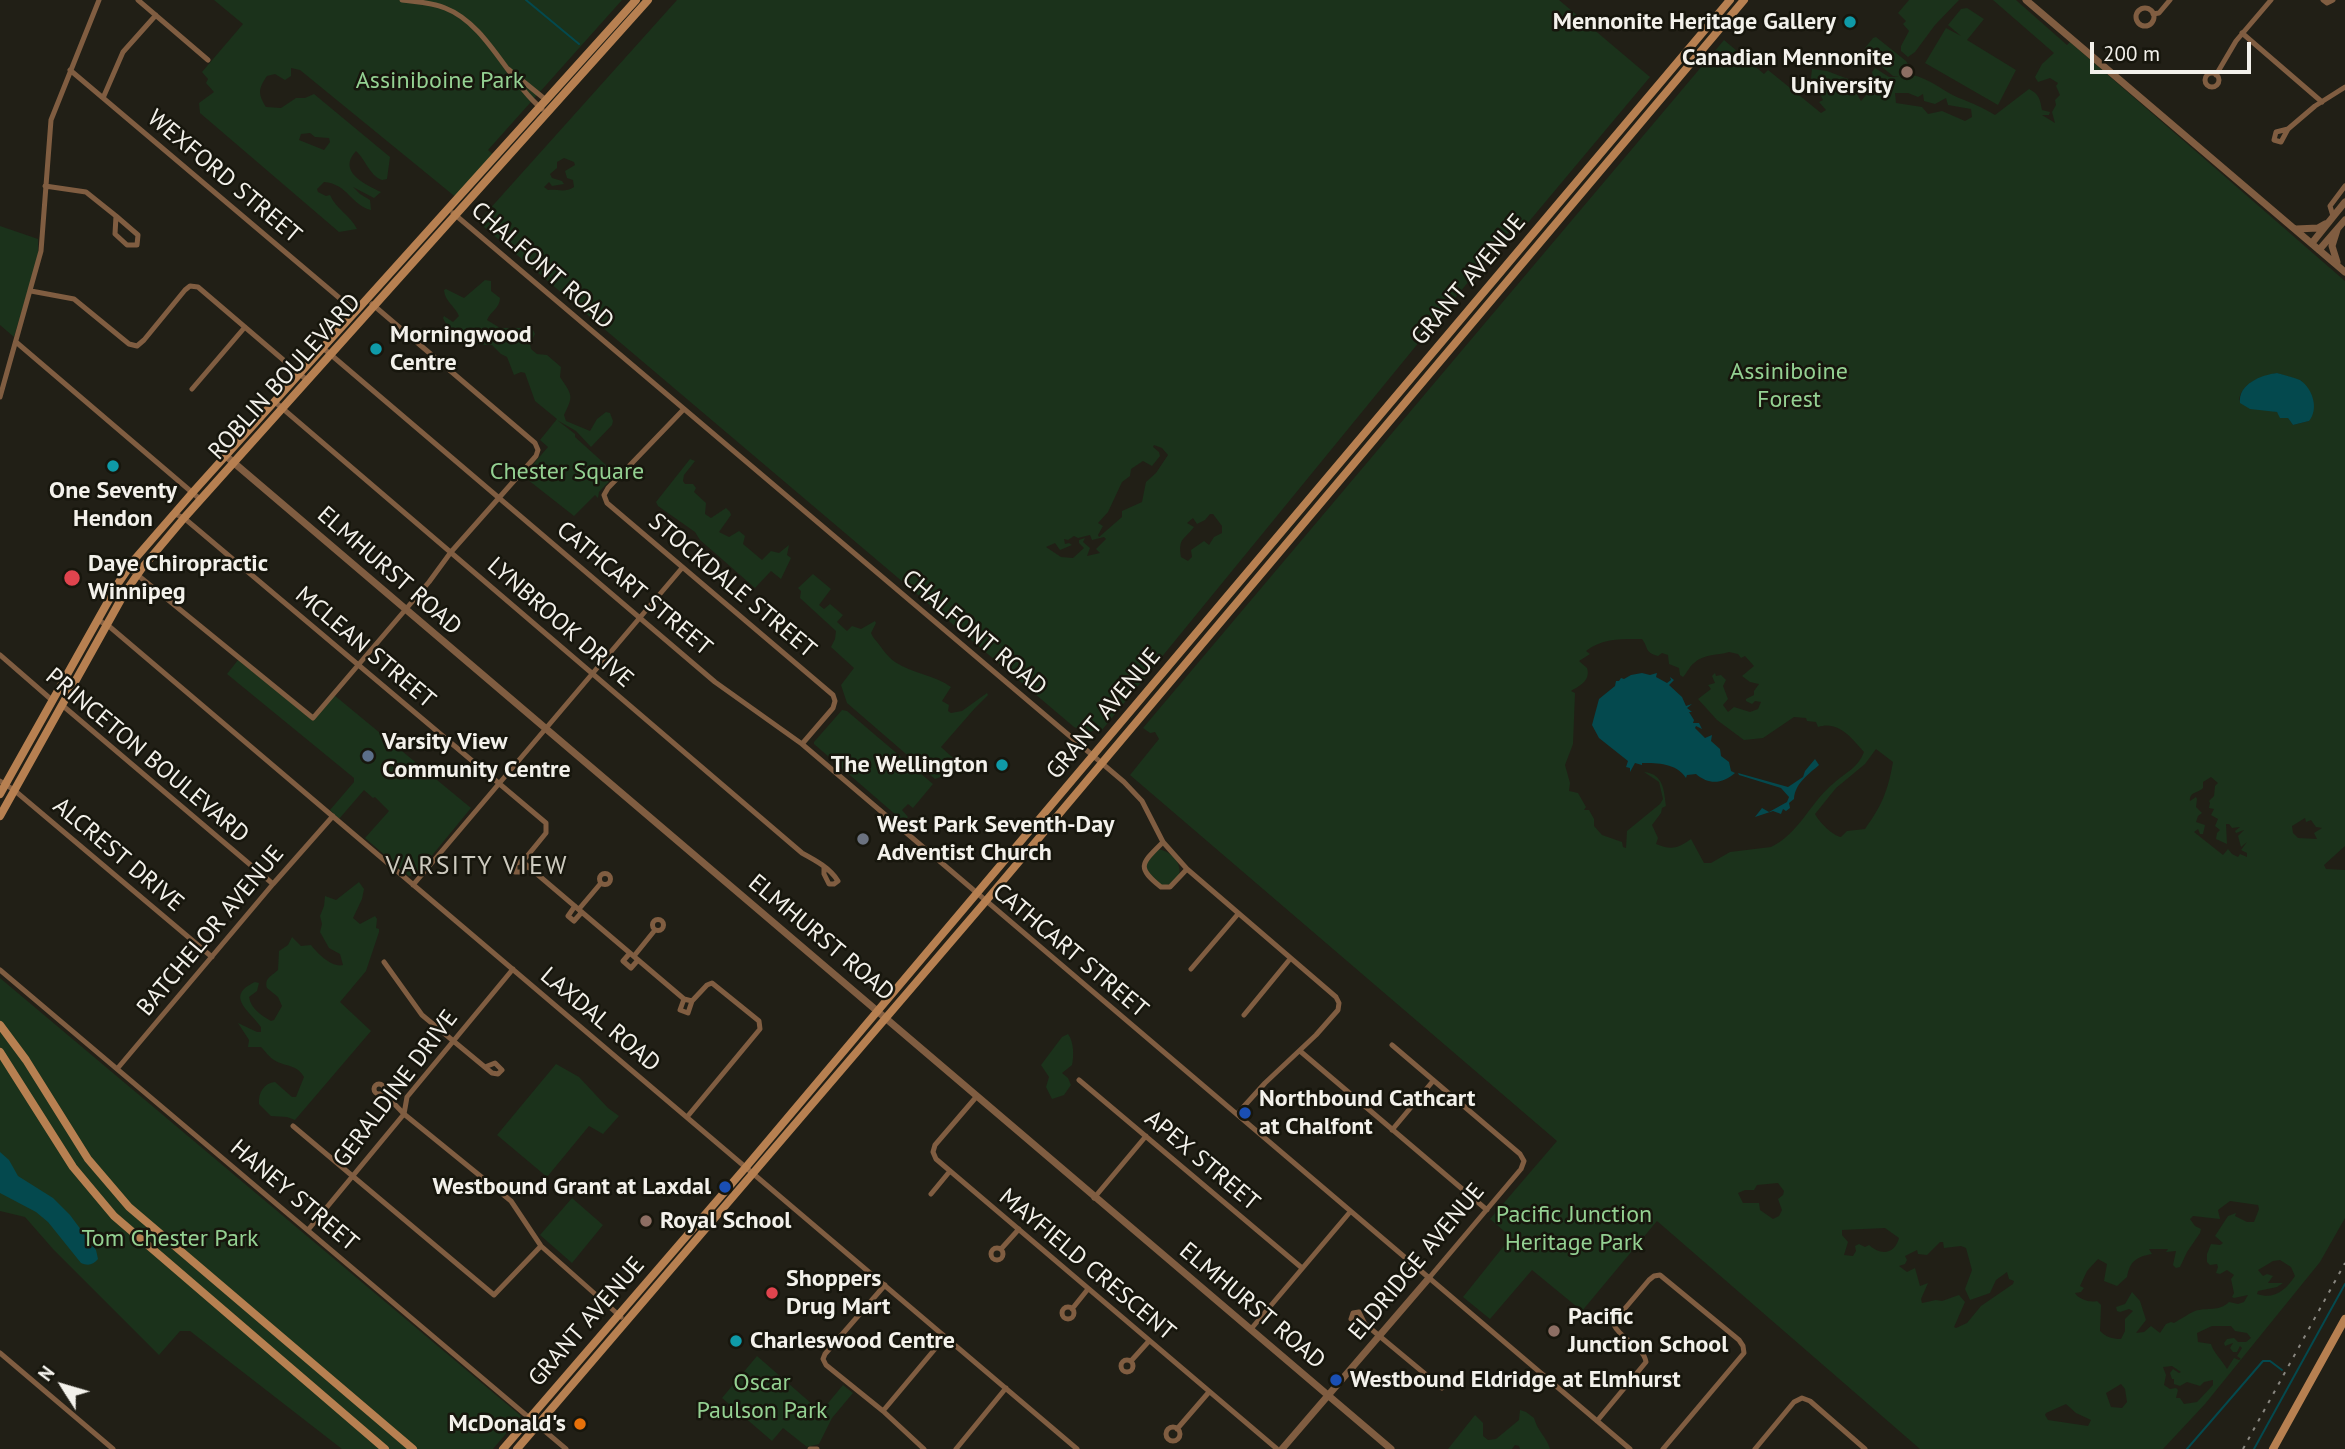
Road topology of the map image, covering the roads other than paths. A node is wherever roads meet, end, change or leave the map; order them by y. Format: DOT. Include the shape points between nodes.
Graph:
graph roads {
  1 [pos="99,0"];
  2 [pos="138,0"];
  3 [pos="402,0"];
  4 [pos="636,0"];
  5 [pos="648,0"];
  6 [pos="1730,0"];
  7 [pos="1744,0"];
  8 [pos="2026,0"];
  9 [pos="2170,0"];
  10 [pos="2271,0"];
  11 [pos="2323,0"];
  12 [pos="2333,0"];
  13 [pos="2153,14"];
  14 [pos="156,15"];
  15 [pos="2242,33"];
  16 [pos="208,60"];
  17 [pos="70,70"];
  18 [pos="2216,75"];
  19 [pos="2345,87"];
  20 [pos="103,98"];
  21 [pos="2322,102"];
  22 [pos="547,107"];
  23 [pos="2288,129"];
  24 [pos="45,186"];
  25 [pos="2345,186"];
  26 [pos="2345,202"];
  27 [pos="452,213"];
  28 [pos="116,216"];
  29 [pos="2331,219"];
  30 [pos="2342,224"];
  31 [pos="2296,229"];
  32 [pos="2312,243"];
  33 [pos="2319,250"];
  34 [pos="2344,271"];
  35 [pos="31,291"];
  36 [pos="370,302"];
  37 [pos="356,312"];
  38 [pos="245,327"];
  39 [pos="16,342"];
  40 [pos="327,351"];
  41 [pos="300,374"];
  42 [pos="308,381"];
  43 [pos="192,389"];
  44 [pos="0,397"];
  45 [pos="275,402"];
  46 [pos="283,409"];
  47 [pos="683,410"];
  48 [pos="226,456"];
  49 [pos="234,463"];
  50 [pos="192,492"];
  51 [pos="500,498"];
  52 [pos="201,500"];
  53 [pos="174,514"];
  54 [pos="184,518"];
  55 [pos="451,552"];
  56 [pos="129,568"];
  57 [pos="682,568"];
  58 [pos="137,575"];
  59 [pos="405,610"];
  60 [pos="639,618"];
  61 [pos="98,620"];
  62 [pos="107,625"];
  63 [pos="0,655"];
  64 [pos="357,664"];
  65 [pos="592,673"];
  66 [pos="52,701"];
  67 [pos="62,705"];
  68 [pos="545,730"];
  69 [pos="802,744"];
  70 [pos="1093,757"];
  71 [pos="1101,763"];
  72 [pos="3,783"];
  73 [pos="499,784"];
  74 [pos="14,790"];
  75 [pos="0,794"];
  76 [pos="0,816"];
  77 [pos="333,816"];
  78 [pos="1163,842"];
  79 [pos="524,860"];
  80 [pos="528,866"];
  81 [pos="824,867"];
  82 [pos="1187,869"];
  83 [pos="601,883"];
  84 [pos="273,884"];
  85 [pos="413,885"];
  86 [pos="976,895"];
  87 [pos="985,902"];
  88 [pos="579,909"];
  89 [pos="1238,914"];
  90 [pos="655,930"];
  91 [pos="634,956"];
  92 [pos="212,957"];
  93 [pos="1290,958"];
  94 [pos="384,962"];
  95 [pos="513,969"];
  96 [pos="1191,969"];
  97 [pos="0,970"];
  98 [pos="684,999"];
  99 [pos="692,1001"];
  100 [pos="877,1011"];
  101 [pos="1244,1015"];
  102 [pos="885,1017"];
  103 [pos="0,1025"];
  104 [pos="453,1041"];
  105 [pos="1392,1045"];
  106 [pos="1300,1051"];
  107 [pos="0,1052"];
  108 [pos="485,1067"];
  109 [pos="117,1069"];
  110 [pos="1079,1080"];
  111 [pos="1433,1081"];
  112 [pos="383,1092"];
  113 [pos="806,1095"];
  114 [pos="976,1096"];
  115 [pos="813,1102"];
  116 [pos="404,1114"];
  117 [pos="1237,1114"];
  118 [pos="687,1116"];
  119 [pos="293,1126"];
  120 [pos="1392,1130"];
  121 [pos="1146,1136"];
  122 [pos="746,1167"];
  123 [pos="950,1171"];
  124 [pos="754,1173"];
  125 [pos="352,1176"];
  126 [pos="931,1194"];
  127 [pos="1094,1198"];
  128 [pos="1487,1210"];
  129 [pos="1350,1212"];
  130 [pos="1019,1229"];
  131 [pos="308,1230"];
  132 [pos="541,1246"];
  133 [pos="1001,1249"];
  134 [pos="1302,1268"];
  135 [pos="1429,1278"];
  136 [pos="884,1285"];
  137 [pos="1088,1289"];
  138 [pos="1072,1309"];
  139 [pos="619,1314"];
  140 [pos="2345,1318"];
  141 [pos="626,1321"];
  142 [pos="1365,1325"];
  143 [pos="1251,1329"];
  144 [pos="1380,1336"];
  145 [pos="946,1337"];
  146 [pos="1149,1340"];
  147 [pos="0,1353"];
  148 [pos="1131,1361"];
  149 [pos="1006,1388"];
  150 [pos="1442,1388"];
  151 [pos="1209,1392"];
  152 [pos="1329,1396"];
  153 [pos="883,1411"];
  154 [pos="529,1418"];
  155 [pos="1597,1421"];
  156 [pos="537,1424"];
  157 [pos="1177,1429"];
  158 [pos="113,1449"];
  159 [pos="386,1449"];
  160 [pos="413,1449"];
  161 [pos="503,1449"];
  162 [pos="517,1449"];
  163 [pos="566,1449"];
  164 [pos="810,1449"];
  165 [pos="817,1449"];
  166 [pos="924,1449"];
  167 [pos="956,1449"];
  168 [pos="1077,1449"];
  169 [pos="1279,1449"];
  170 [pos="1391,1449"];
  171 [pos="1630,1449"];
  172 [pos="1664,1449"];
  173 [pos="1755,1449"];
  174 [pos="1865,1449"];
  175 [pos="2273,1449"];
  1 -- 17 [label="street"];
  2 -- 14 [label="street"];
  3 -- 22 [label="street" via="435,4 457,14 478,32 515,81"];
  4 -- 22 [label="main road, ROBLIN BOULEVARD"];
  5 -- 22 [label="main road, ROBLIN BOULEVARD"];
  6 -- 70 [label="main road, GRANT AVENUE"];
  7 -- 71 [label="main road, GRANT AVENUE"];
  8 -- 31 [label="street"];
  9 -- 13 [label="street" via="2160,13"];
  10 -- 15 [label="street"];
  11 -- 12 [label="street"];
  14 -- 16 [label="street"];
  14 -- 20 [label="street" via="124,52"];
  15 -- 18 [label="street"];
  15 -- 21 [label="street"];
  17 -- 20 [label="street, WEXFORD STREET"];
  17 -- 24 [label="street" via="49,126"];
  19 -- 21 [label="street"];
  20 -- 37 [label="street, WEXFORD STREET"];
  21 -- 23 [label="street"];
  22 -- 27 [label="main road, ROBLIN BOULEVARD"];
  24 -- 28 [label="street" via="86,192"];
  24 -- 35 [label="street" via="42,242"];
  25 -- 29 [label="street" via="2330,206"];
  26 -- 29 [label="street"];
  27 -- 36 [label="main road, ROBLIN BOULEVARD"];
  27 -- 47 [label="street, CHALFONT ROAD"];
  28 -- 28 [label="street" via="138,235 136,245 127,245 115,234"];
  29 -- 31 [label="street" via="2318,228"];
  29 -- 32 [label="street"];
  30 -- 33 [label="street"];
  30 -- 34 [label="street" via="2332,246"];
  31 -- 32 [label="street"];
  32 -- 33 [label="street"];
  33 -- 34 [label="street"];
  35 -- 38 [label="street" via="74,299 137,346 185,290 194,286"];
  35 -- 39 [label="street"];
  36 -- 37 [label="main road, ROBLIN BOULEVARD"];
  36 -- 40 [label="main road, ROBLIN BOULEVARD"];
  36 -- 51 [label="street" via="536,443 536,456"];
  37 -- 40 [label="main road, ROBLIN BOULEVARD"];
  38 -- 41 [label="street"];
  38 -- 43 [label="street"];
  39 -- 44 [label="street"];
  39 -- 50 [label="street"];
  40 -- 41 [label="main road, ROBLIN BOULEVARD"];
  40 -- 42 [label="main road, ROBLIN BOULEVARD"];
  40 -- 51 [label="street, CATHCART STREET"];
  41 -- 42 [label="street"];
  41 -- 45 [label="main road, ROBLIN BOULEVARD"];
  42 -- 46 [label="main road, ROBLIN BOULEVARD"];
  45 -- 46 [label="street, LYNBROOK DRIVE"];
  45 -- 48 [label="main road, ROBLIN BOULEVARD"];
  46 -- 49 [label="main road, ROBLIN BOULEVARD"];
  46 -- 55 [label="street, LYNBROOK DRIVE"];
  47 -- 57 [label="street, STOCKDALE STREET" via="604,495 607,503"];
  47 -- 70 [label="street, CHALFONT ROAD"];
  48 -- 49 [label="street, ELMHURST ROAD"];
  48 -- 50 [label="main road, ROBLIN BOULEVARD"];
  49 -- 52 [label="main road, ROBLIN BOULEVARD"];
  49 -- 59 [label="street, ELMHURST ROAD"];
  50 -- 52 [label="street"];
  50 -- 53 [label="main road, ROBLIN BOULEVARD"];
  51 -- 55 [label="street"];
  51 -- 60 [label="street, CATHCART STREET"];
  52 -- 54 [label="main road, ROBLIN BOULEVARD"];
  53 -- 54 [label="street, MCLEAN STREET"];
  53 -- 56 [label="main road, ROBLIN BOULEVARD"];
  54 -- 58 [label="main road, ROBLIN BOULEVARD"];
  54 -- 64 [label="street, MCLEAN STREET"];
  55 -- 59 [label="street"];
  55 -- 65 [label="street, LYNBROOK DRIVE"];
  56 -- 58 [label="street"];
  56 -- 61 [label="main road, ROBLIN BOULEVARD"];
  57 -- 60 [label="street"];
  57 -- 69 [label="street, STOCKDALE STREET" via="833,695 833,708"];
  58 -- 62 [label="main road, ROBLIN BOULEVARD"];
  58 -- 64 [label="street" via="313,718"];
  59 -- 64 [label="street"];
  59 -- 68 [label="street, ELMHURST ROAD"];
  60 -- 65 [label="street"];
  60 -- 69 [label="street, CATHCART STREET" via="715,682"];
  61 -- 62 [label="street, LAXDAL ROAD"];
  61 -- 66 [label="main road, ROBLIN BOULEVARD"];
  62 -- 67 [label="main road, ROBLIN BOULEVARD"];
  62 -- 77 [label="street, LAXDAL ROAD"];
  63 -- 66 [label="street, PRINCETON BOULEVARD"];
  64 -- 73 [label="street, MCLEAN STREET"];
  65 -- 68 [label="street"];
  65 -- 81 [label="street, LYNBROOK DRIVE"];
  66 -- 67 [label="street, PRINCETON BOULEVARD"];
  66 -- 72 [label="main road, ROBLIN BOULEVARD"];
  67 -- 74 [label="main road, ROBLIN BOULEVARD"];
  67 -- 84 [label="street, PRINCETON BOULEVARD"];
  68 -- 73 [label="street"];
  68 -- 100 [label="street, ELMHURST ROAD"];
  69 -- 86 [label="street, CATHCART STREET"];
  70 -- 71 [label="street, CHALFONT ROAD"];
  70 -- 86 [label="main road, GRANT AVENUE"];
  71 -- 78 [label="street, CHALFONT ROAD" via="1143,801"];
  71 -- 87 [label="main road, GRANT AVENUE"];
  72 -- 74 [label="street, ALCREST DRIVE"];
  72 -- 75 [label="main road, ROBLIN BOULEVARD"];
  73 -- 79 [label="street, MCLEAN STREET" via="546,823 546,833"];
  73 -- 85 [label="street"];
  74 -- 76 [label="main road, ROBLIN BOULEVARD"];
  74 -- 92 [label="street, ALCREST DRIVE"];
  77 -- 84 [label="street, BATCHELOR AVENUE"];
  77 -- 85 [label="street, LAXDAL ROAD"];
  78 -- 82 [label="street, CHALFONT ROAD"];
  78 -- 82 [label="street" via="1145,860 1144,874 1161,887 1170,887"];
  79 -- 80 [label="street"];
  79 -- 80 [label="street" via="515,864 515,872"];
  80 -- 88 [label="street"];
  82 -- 89 [label="street, CHALFONT ROAD"];
  83 -- 88 [label="street"];
  84 -- 92 [label="street, BATCHELOR AVENUE"];
  85 -- 95 [label="street, LAXDAL ROAD"];
  86 -- 87 [label="street, CATHCART STREET"];
  86 -- 100 [label="main road, GRANT AVENUE"];
  87 -- 102 [label="main road, GRANT AVENUE"];
  87 -- 117 [label="street, CATHCART STREET"];
  88 -- 91 [label="street"];
  89 -- 93 [label="street, CHALFONT ROAD"];
  89 -- 96 [label="street"];
  90 -- 91 [label="street"];
  91 -- 98 [label="street"];
  92 -- 109 [label="street, BATCHELOR AVENUE"];
  93 -- 101 [label="street"];
  93 -- 106 [label="street, CHALFONT ROAD" via="1339,1003 1338,1010"];
  94 -- 104 [label="street" via="422,1015"];
  95 -- 104 [label="street, GERALDINE DRIVE"];
  95 -- 118 [label="street, LAXDAL ROAD"];
  97 -- 109 [label="street, HANEY STREET"];
  98 -- 99 [label="street"];
  98 -- 99 [label="street" via="680,1010 688,1013"];
  99 -- 118 [label="street" via="707,985 716,984 759,1021 760,1029"];
  100 -- 102 [label="street, ELMHURST ROAD"];
  100 -- 113 [label="main road, GRANT AVENUE"];
  102 -- 114 [label="street, ELMHURST ROAD"];
  102 -- 115 [label="main road, GRANT AVENUE"];
  103 -- 160 [label="main road" via="88,1159 129,1207"];
  104 -- 108 [label="street"];
  104 -- 116 [label="street, GERALDINE DRIVE" via="407,1097"];
  105 -- 111 [label="street"];
  106 -- 117 [label="street, CHALFONT ROAD"];
  106 -- 120 [label="street"];
  107 -- 159 [label="main road" via="73,1167 114,1216"];
  109 -- 131 [label="street, HANEY STREET"];
  110 -- 121 [label="street, APEX STREET"];
  111 -- 120 [label="street"];
  111 -- 128 [label="street, ELDRIDGE AVENUE" via="1524,1161"];
  112 -- 116 [label="street"];
  113 -- 115 [label="main road"];
  113 -- 122 [label="main road, GRANT AVENUE"];
  114 -- 123 [label="street, MAYFIELD CRESCENT" via="933,1148 934,1156"];
  114 -- 127 [label="street, ELMHURST ROAD"];
  115 -- 124 [label="main road, GRANT AVENUE"];
  116 -- 125 [label="street, GERALDINE DRIVE"];
  116 -- 132 [label="street" via="511,1201"];
  117 -- 129 [label="street, CATHCART STREET"];
  118 -- 122 [label="street, LAXDAL ROAD"];
  119 -- 125 [label="street"];
  120 -- 128 [label="street"];
  121 -- 127 [label="street"];
  121 -- 134 [label="street, APEX STREET"];
  122 -- 124 [label="street, LAXDAL ROAD"];
  122 -- 139 [label="main road, GRANT AVENUE"];
  123 -- 126 [label="street"];
  123 -- 130 [label="street, MAYFIELD CRESCENT"];
  124 -- 136 [label="street, LAXDAL ROAD"];
  124 -- 141 [label="main road, GRANT AVENUE"];
  125 -- 131 [label="street, GERALDINE DRIVE"];
  125 -- 132 [label="street" via="494,1295"];
  127 -- 143 [label="street, ELMHURST ROAD"];
  128 -- 135 [label="street, ELDRIDGE AVENUE"];
  129 -- 134 [label="street"];
  129 -- 135 [label="street, CATHCART STREET"];
  130 -- 133 [label="street"];
  130 -- 137 [label="street, MAYFIELD CRESCENT"];
  131 -- 154 [label="street, HANEY STREET"];
  132 -- 139 [label="street"];
  134 -- 143 [label="street"];
  135 -- 144 [label="street, ELDRIDGE AVENUE"];
  135 -- 155 [label="street, CATHCART STREET"];
  136 -- 145 [label="street, LAXDAL ROAD"];
  136 -- 153 [label="street" via="823,1359"];
  137 -- 138 [label="street"];
  137 -- 146 [label="street, MAYFIELD CRESCENT"];
  139 -- 141 [label="street"];
  139 -- 154 [label="main road, GRANT AVENUE"];
  140 -- 175 [label="main road"];
  141 -- 156 [label="main road, GRANT AVENUE"];
  142 -- 144 [label="street"];
  143 -- 152 [label="street, ELMHURST ROAD"];
  144 -- 150 [label="street"];
  144 -- 152 [label="street, ELDRIDGE AVENUE"];
  145 -- 149 [label="street, LAXDAL ROAD"];
  145 -- 153 [label="street"];
  146 -- 148 [label="street"];
  146 -- 151 [label="street, MAYFIELD CRESCENT"];
  147 -- 158 [label="street"];
  149 -- 167 [label="street"];
  149 -- 168 [label="street, LAXDAL ROAD"];
  151 -- 157 [label="street"];
  151 -- 169 [label="street, MAYFIELD CRESCENT"];
  152 -- 169 [label="street, ELDRIDGE AVENUE"];
  152 -- 170 [label="street, ELMHURST ROAD"];
  153 -- 166 [label="street"];
  154 -- 156 [label="street, HANEY STREET"];
  154 -- 161 [label="main road, GRANT AVENUE"];
  155 -- 171 [label="street, CATHCART STREET"];
  155 -- 172 [label="street" via="1646,1362 1643,1352 1617,1330 1616,1319 1649,1280 1660,1275 1739,1340 1744,1353"];
  156 -- 162 [label="main road, GRANT AVENUE"];
  156 -- 163 [label="street, HANEY STREET"];
  164 -- 165 [label="street"];
  173 -- 174 [label="street" via="1802,1398"];
}
